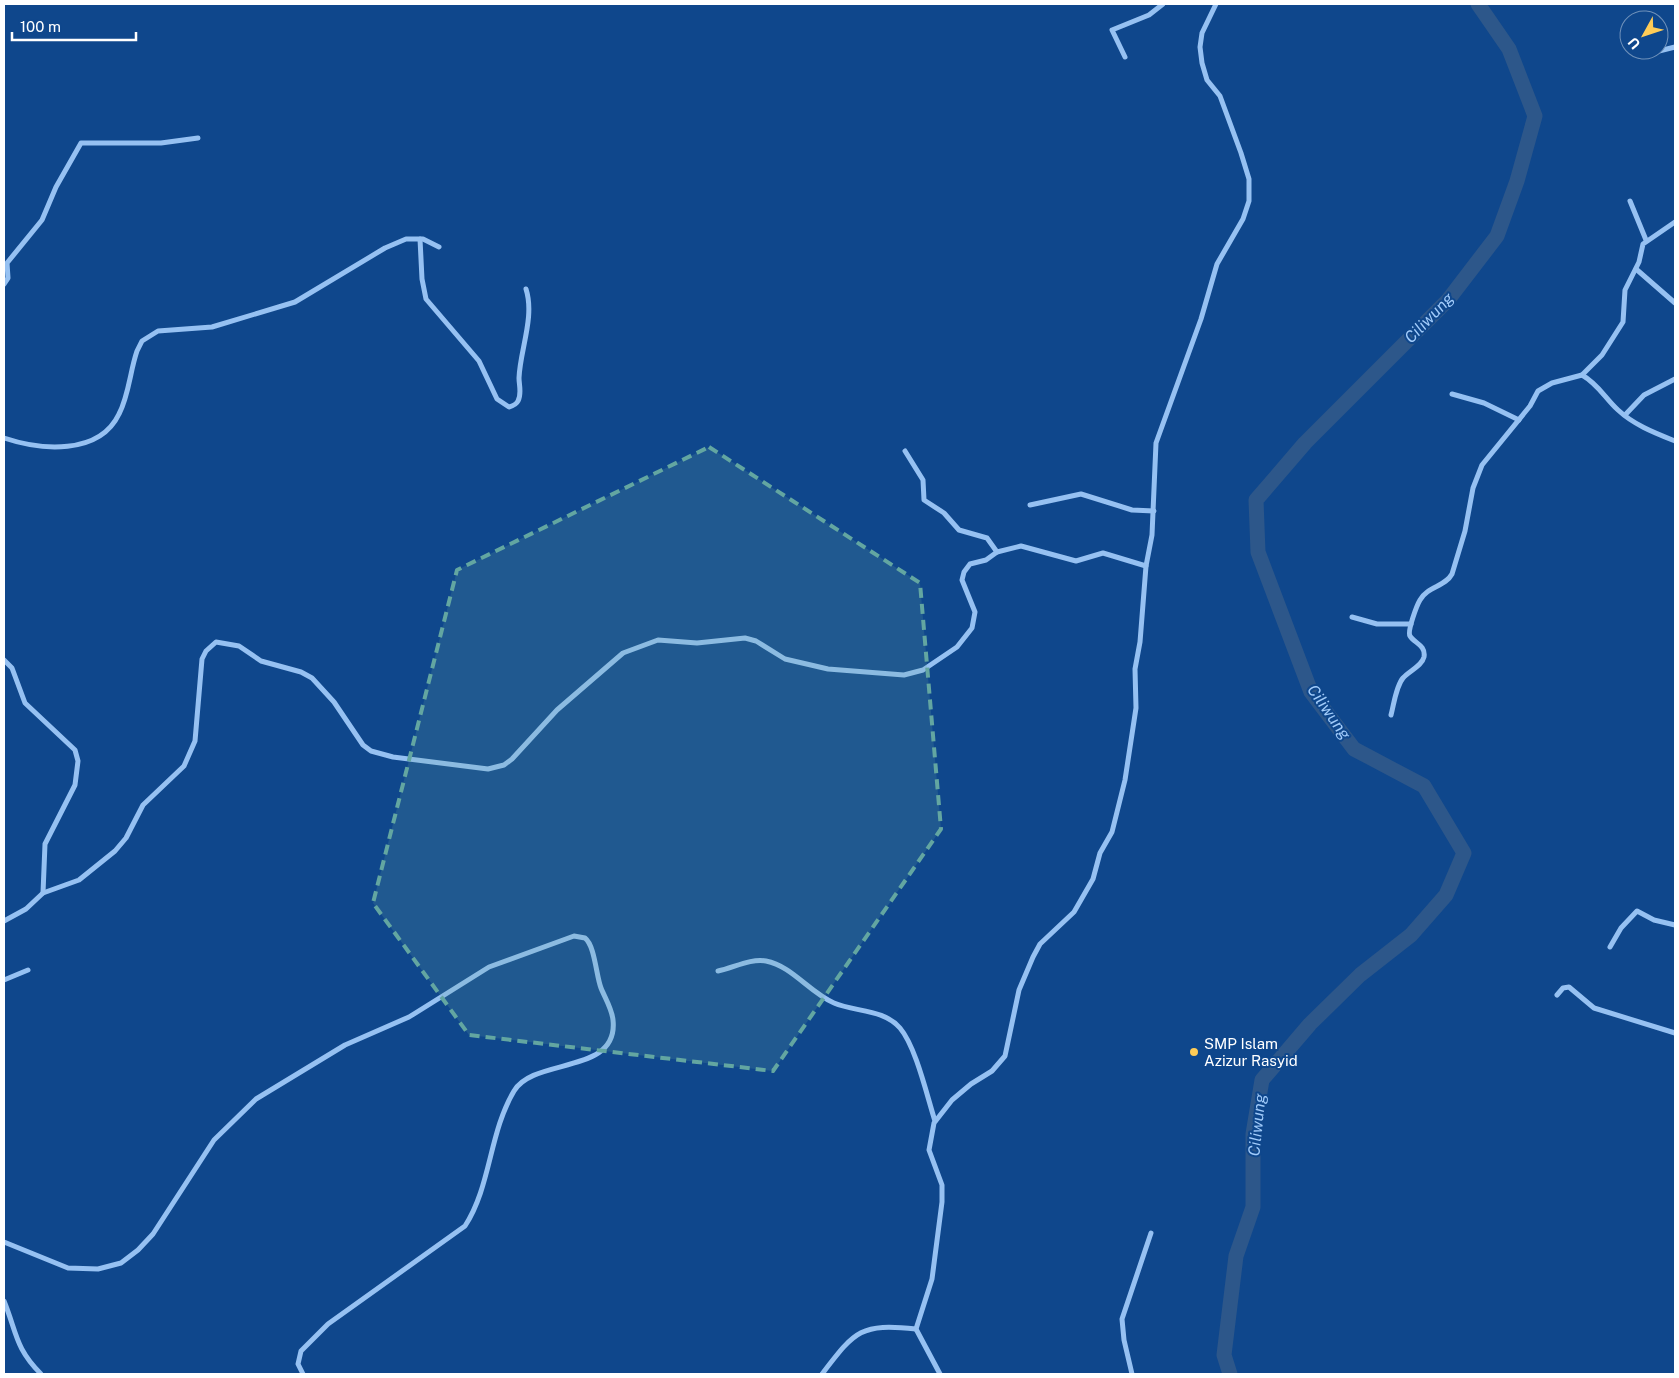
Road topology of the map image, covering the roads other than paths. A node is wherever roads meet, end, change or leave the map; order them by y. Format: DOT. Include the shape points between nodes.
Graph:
graph roads {
  1 [pos="1163,4"];
  2 [pos="1215,4"];
  3 [pos="1125,57"];
  4 [pos="198,138"];
  5 [pos="1630,201"];
  6 [pos="1675,222"];
  7 [pos="420,239"];
  8 [pos="1646,240"];
  9 [pos="438,246"];
  10 [pos="1636,269"];
  11 [pos="4,284"];
  12 [pos="526,289"];
  13 [pos="1675,303"];
  14 [pos="1582,375"];
  15 [pos="1675,379"];
  16 [pos="1452,394"];
  17 [pos="1625,416"];
  18 [pos="1519,420"];
  19 [pos="4,438"];
  20 [pos="1675,442"];
  21 [pos="905,451"];
  22 [pos="1030,505"];
  23 [pos="1154,511"];
  24 [pos="996,552"];
  25 [pos="1146,566"];
  26 [pos="1352,617"];
  27 [pos="1411,624"];
  28 [pos="4,660"];
  29 [pos="1391,714"];
  30 [pos="43,893"];
  31 [pos="4,920"];
  32 [pos="1675,925"];
  33 [pos="1610,947"];
  34 [pos="28,970"];
  35 [pos="718,971"];
  36 [pos="4,980"];
  37 [pos="1557,995"];
  38 [pos="1675,1032"];
  39 [pos="934,1121"];
  40 [pos="1150,1233"];
  41 [pos="4,1242"];
  42 [pos="4,1301"];
  43 [pos="916,1330"];
  44 [pos="41,1374"];
  45 [pos="303,1374"];
  46 [pos="822,1374"];
  47 [pos="940,1374"];
  48 [pos="1132,1374"];
  1 -- 3 [label="street" via="1149,14 1112,30"];
  2 -- 23 [label="street" via="1202,33 1200,47 1204,71 1208,83 1220,96 1241,153 1249,179 1249,201 1243,219 1217,264 1192,345 1159,430 1153,463"];
  4 -- 11 [label="street" via="161,143 81,144 56,187 42,220 7,263 8,278"];
  5 -- 8 [label="street"];
  6 -- 8 [label="street"];
  7 -- 9 [label="street"];
  7 -- 12 [label="street" via="426,299 479,361 496,399 509,407 515,405 520,393 528,312"];
  7 -- 19 [label="street" via="409,238 394,244 289,304 212,326 167,329 148,336 136,351 120,414 105,432 92,440 76,446 60,446"];
  8 -- 10 [label="street"];
  10 -- 13 [label="street"];
  10 -- 14 [label="street" via="1625,290 1622,325 1602,355"];
  14 -- 17 [label="street" via="1597,385"];
  14 -- 18 [label="street" via="1542,387"];
  15 -- 17 [label="street" via="1644,395"];
  16 -- 18 [label="street" via="1484,403"];
  17 -- 20 [label="street"];
  18 -- 27 [label="street" via="1476,476 1452,574 1448,580 1424,594"];
  21 -- 24 [label="street" via="923,480 924,500 944,513 959,530 987,538"];
  22 -- 23 [label="street" via="1081,494 1125,508"];
  23 -- 25 [label="street"];
  24 -- 25 [label="street" via="1021,546 1076,561 1103,553"];
  24 -- 30 [label="street" via="986,560 970,564 964,572 963,583 975,612 972,628 957,647 923,670 904,674 828,669 785,660 745,638 697,643 658,640 623,653 552,714 512,759 492,769 399,758 371,751 312,678 261,661 239,646 216,642 202,659 196,734 184,766 143,805 126,838 115,851 78,880"];
  25 -- 39 [label="street" via="1135,669 1136,708 1112,832 1100,853 1093,879 1074,912 1037,949 1019,990 1003,1059 992,1071 956,1096"];
  26 -- 27 [label="street" via="1378,624"];
  27 -- 29 [label="street" via="1410,635 1422,646 1424,656 1422,662 1403,678"];
  28 -- 30 [label="street" via="12,668 25,703 74,750 78,761 75,785 44,844"];
  30 -- 31 [label="street" via="26,909"];
  32 -- 33 [label="street" via="1654,920 1637,911 1621,928"];
  34 -- 36 [label="street"];
  35 -- 39 [label="street" via="756,961 770,962 834,1003 878,1014 894,1022 909,1044"];
  37 -- 38 [label="street" via="1569,987 1594,1008"];
  39 -- 43 [label="street" via="929,1150 942,1185 942,1202 932,1279"];
  40 -- 48 [label="street" via="1122,1319"];
  41 -- 45 [label="street" via="68,1268 98,1269 121,1263 153,1234 214,1140 256,1099 345,1045 409,1018 489,967 574,936 585,938 591,944 597,977 612,1015 613,1028 607,1043 588,1058 570,1066 546,1069 523,1080 506,1105 476,1206 465,1226 328,1324 302,1351 298,1364"];
  42 -- 44 [label="street" via="17,1342"];
  43 -- 46 [label="street" via="889,1326 862,1330 849,1340"];
  43 -- 47 [label="street"];
}
